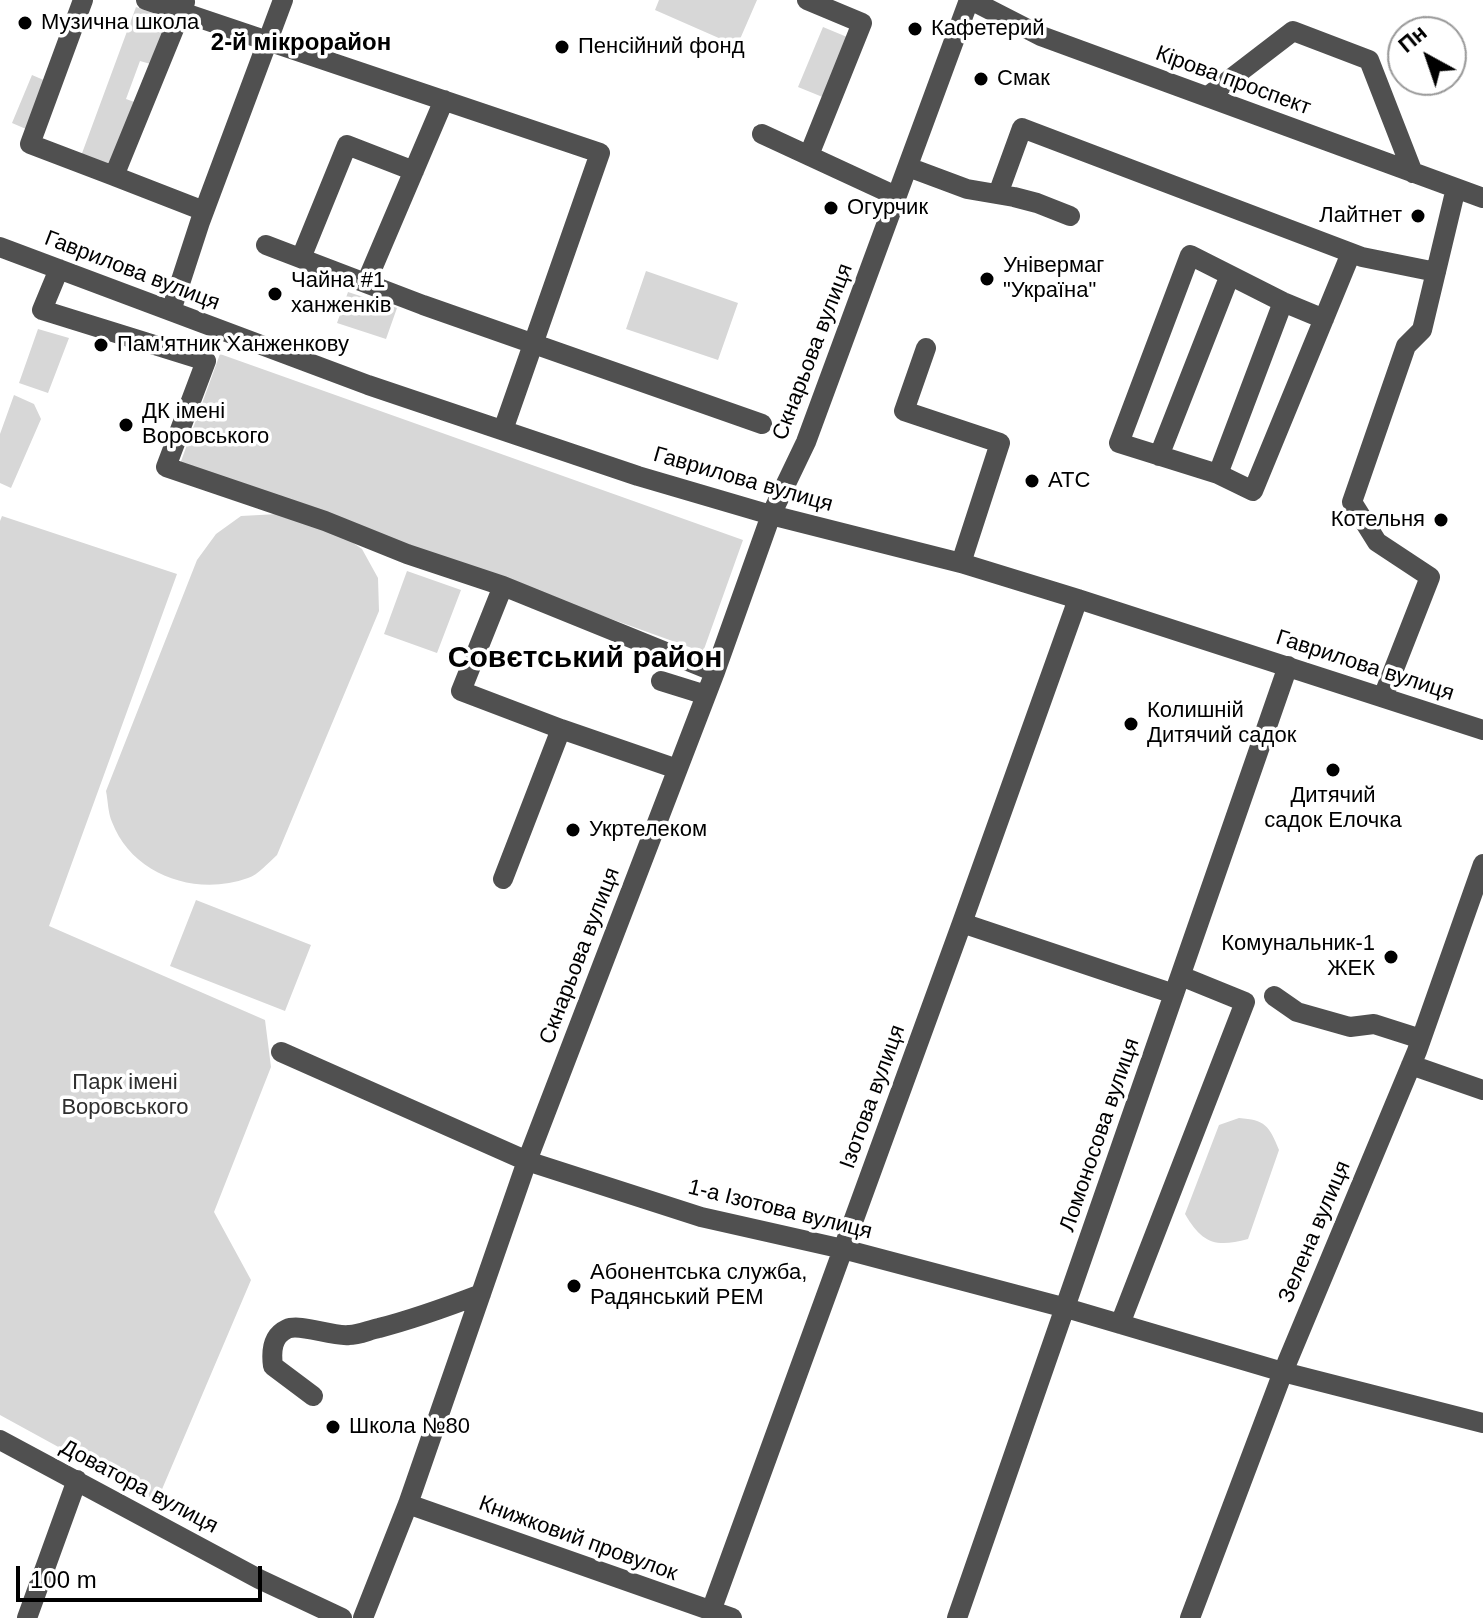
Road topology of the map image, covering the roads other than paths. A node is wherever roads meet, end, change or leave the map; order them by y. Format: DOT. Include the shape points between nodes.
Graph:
graph roads {
  1 [pos="83,0"];
  2 [pos="146,0"];
  3 [pos="283,0"];
  4 [pos="807,0"];
  5 [pos="970,0"];
  6 [pos="183,6"];
  7 [pos="268,41"];
  8 [pos="1207,97"];
  9 [pos="444,100"];
  10 [pos="762,134"];
  11 [pos="809,155"];
  12 [pos="908,167"];
  13 [pos="414,171"];
  14 [pos="1413,173"];
  15 [pos="114,176"];
  16 [pos="1456,188"];
  17 [pos="998,194"];
  18 [pos="896,196"];
  19 [pos="1483,198"];
  20 [pos="204,211"];
  21 [pos="1070,216"];
  22 [pos="266,245"];
  23 [pos="0,247"];
  24 [pos="1351,253"];
  25 [pos="301,258"];
  26 [pos="59,269"];
  27 [pos="1436,272"];
  28 [pos="1230,275"];
  29 [pos="366,283"];
  30 [pos="1283,302"];
  31 [pos="171,311"];
  32 [pos="1324,319"];
  33 [pos="532,344"];
  34 [pos="926,348"];
  35 [pos="762,424"];
  36 [pos="503,430"];
  37 [pos="1159,456"];
  38 [pos="1218,474"];
  39 [pos="771,515"];
  40 [pos="961,563"];
  41 [pos="503,586"];
  42 [pos="1078,599"];
  43 [pos="1288,666"];
  44 [pos="715,672"];
  45 [pos="661,681"];
  46 [pos="706,695"];
  47 [pos="1383,697"];
  48 [pos="561,729"];
  49 [pos="1483,730"];
  50 [pos="677,769"];
  51 [pos="1483,864"];
  52 [pos="503,879"];
  53 [pos="962,923"];
  54 [pos="1178,985"];
  55 [pos="1274,996"];
  56 [pos="1421,1039"];
  57 [pos="281,1052"];
  58 [pos="1411,1065"];
  59 [pos="1483,1090"];
  60 [pos="527,1161"];
  61 [pos="843,1249"];
  62 [pos="481,1294"];
  63 [pos="1066,1308"];
  64 [pos="1120,1324"];
  65 [pos="1283,1372"];
  66 [pos="313,1396"];
  67 [pos="1483,1423"];
  68 [pos="0,1440"];
  69 [pos="77,1480"];
  70 [pos="408,1504"];
  71 [pos="711,1611"];
  72 [pos="27,1618"];
  73 [pos="342,1618"];
  74 [pos="363,1618"];
  75 [pos="732,1618"];
  76 [pos="957,1618"];
  77 [pos="1190,1618"];
  1 -- 15 [label="street" via="30,144"];
  2 -- 6 [label="street"];
  3 -- 7 [label="street"];
  4 -- 11 [label="street" via="862,23"];
  5 -- 8 [label="street, Кірова проспект" via="1041,36"];
  5 -- 12 [label="street, Скнарьова вулиця"];
  6 -- 7 [label="street"];
  6 -- 15 [label="street"];
  7 -- 9 [label="street"];
  7 -- 20 [label="street"];
  8 -- 14 [label="street, Кірова проспект"];
  8 -- 14 [label="street" via="1293,31 1369,60"];
  9 -- 13 [label="street"];
  9 -- 33 [label="street" via="600,153"];
  10 -- 11 [label="street"];
  11 -- 18 [label="street"];
  12 -- 17 [label="street" via="967,189"];
  12 -- 18 [label="street, Скнарьова вулиця"];
  13 -- 25 [label="street" via="347,145"];
  13 -- 29 [label="street"];
  14 -- 16 [label="street, Кірова проспект"];
  15 -- 20 [label="street"];
  16 -- 19 [label="street, Кірова проспект"];
  16 -- 27 [label="street"];
  17 -- 21 [label="street"];
  17 -- 24 [label="street" via="1022,128"];
  18 -- 39 [label="street, Скнарьова вулиця" via="806,442"];
  20 -- 31 [label="street"];
  22 -- 25 [label="street"];
  23 -- 26 [label="street, Гаврилова вулиця"];
  24 -- 27 [label="street"];
  24 -- 32 [label="street"];
  25 -- 29 [label="street"];
  26 -- 31 [label="street, Гаврилова вулиця"];
  26 -- 41 [label="street" via="42,310 206,361 166,467"];
  27 -- 47 [label="street" via="1422,330 1406,346 1352,502 1377,542 1430,577"];
  28 -- 30 [label="street"];
  28 -- 37 [label="street"];
  28 -- 37 [label="street" via="1190,255 1119,443"];
  29 -- 33 [label="street"];
  30 -- 32 [label="street"];
  30 -- 38 [label="street"];
  31 -- 36 [label="street, Гаврилова вулиця"];
  32 -- 38 [label="street" via="1253,491"];
  33 -- 35 [label="street"];
  33 -- 36 [label="street"];
  34 -- 40 [label="street" via="904,411 1000,443"];
  36 -- 39 [label="street, Гаврилова вулиця"];
  37 -- 38 [label="street"];
  39 -- 40 [label="street, Гаврилова вулиця"];
  39 -- 44 [label="street, Скнарьова вулиця"];
  40 -- 42 [label="street, Гаврилова вулиця"];
  41 -- 44 [label="street"];
  41 -- 48 [label="street" via="461,691"];
  42 -- 43 [label="street, Гаврилова вулиця"];
  42 -- 53 [label="street, Ізотова вулиця"];
  43 -- 47 [label="street, Гаврилова вулиця"];
  43 -- 54 [label="street, Ломоносова вулиця"];
  44 -- 46 [label="street, Скнарьова вулиця"];
  45 -- 46 [label="street"];
  46 -- 50 [label="street, Скнарьова вулиця"];
  47 -- 49 [label="street, Гаврилова вулиця"];
  48 -- 50 [label="street"];
  48 -- 52 [label="street"];
  50 -- 60 [label="street, Скнарьова вулиця"];
  51 -- 56 [label="street, Зелена вулиця"];
  53 -- 54 [label="street"];
  53 -- 61 [label="street, Ізотова вулиця"];
  54 -- 63 [label="street, Ломоносова вулиця"];
  54 -- 64 [label="street" via="1245,1002"];
  55 -- 56 [label="street" via="1310,1016 1350,1027 1374,1024"];
  56 -- 58 [label="street, Зелена вулиця"];
  57 -- 60 [label="street, 1-а Ізотова вулиця"];
  58 -- 59 [label="street"];
  58 -- 65 [label="street, Зелена вулиця"];
  60 -- 61 [label="street, 1-а Ізотова вулиця" via="701,1217"];
  60 -- 62 [label="street, Скнарьова вулиця"];
  61 -- 63 [label="street, 1-а Ізотова вулиця"];
  61 -- 71 [label="street, Ізотова вулиця"];
  62 -- 66 [label="street" via="348,1336 295,1326 284,1330 271,1353 273,1366"];
  62 -- 70 [label="street, Скнарьова вулиця"];
  63 -- 64 [label="street, 1-а Ізотова вулиця"];
  63 -- 76 [label="street, Ломоносова вулиця"];
  64 -- 65 [label="street, 1-а Ізотова вулиця"];
  65 -- 67 [label="street, 1-а Ізотова вулиця"];
  65 -- 77 [label="street, Зелена вулиця"];
  68 -- 69 [label="street, Доватора вулиця"];
  69 -- 72 [label="street"];
  69 -- 73 [label="street, Доватора вулиця"];
  70 -- 71 [label="street, Книжковий провулок"];
  70 -- 74 [label="street, Скнарьова вулиця"];
  71 -- 75 [label="street, Книжковий провулок"];
}
